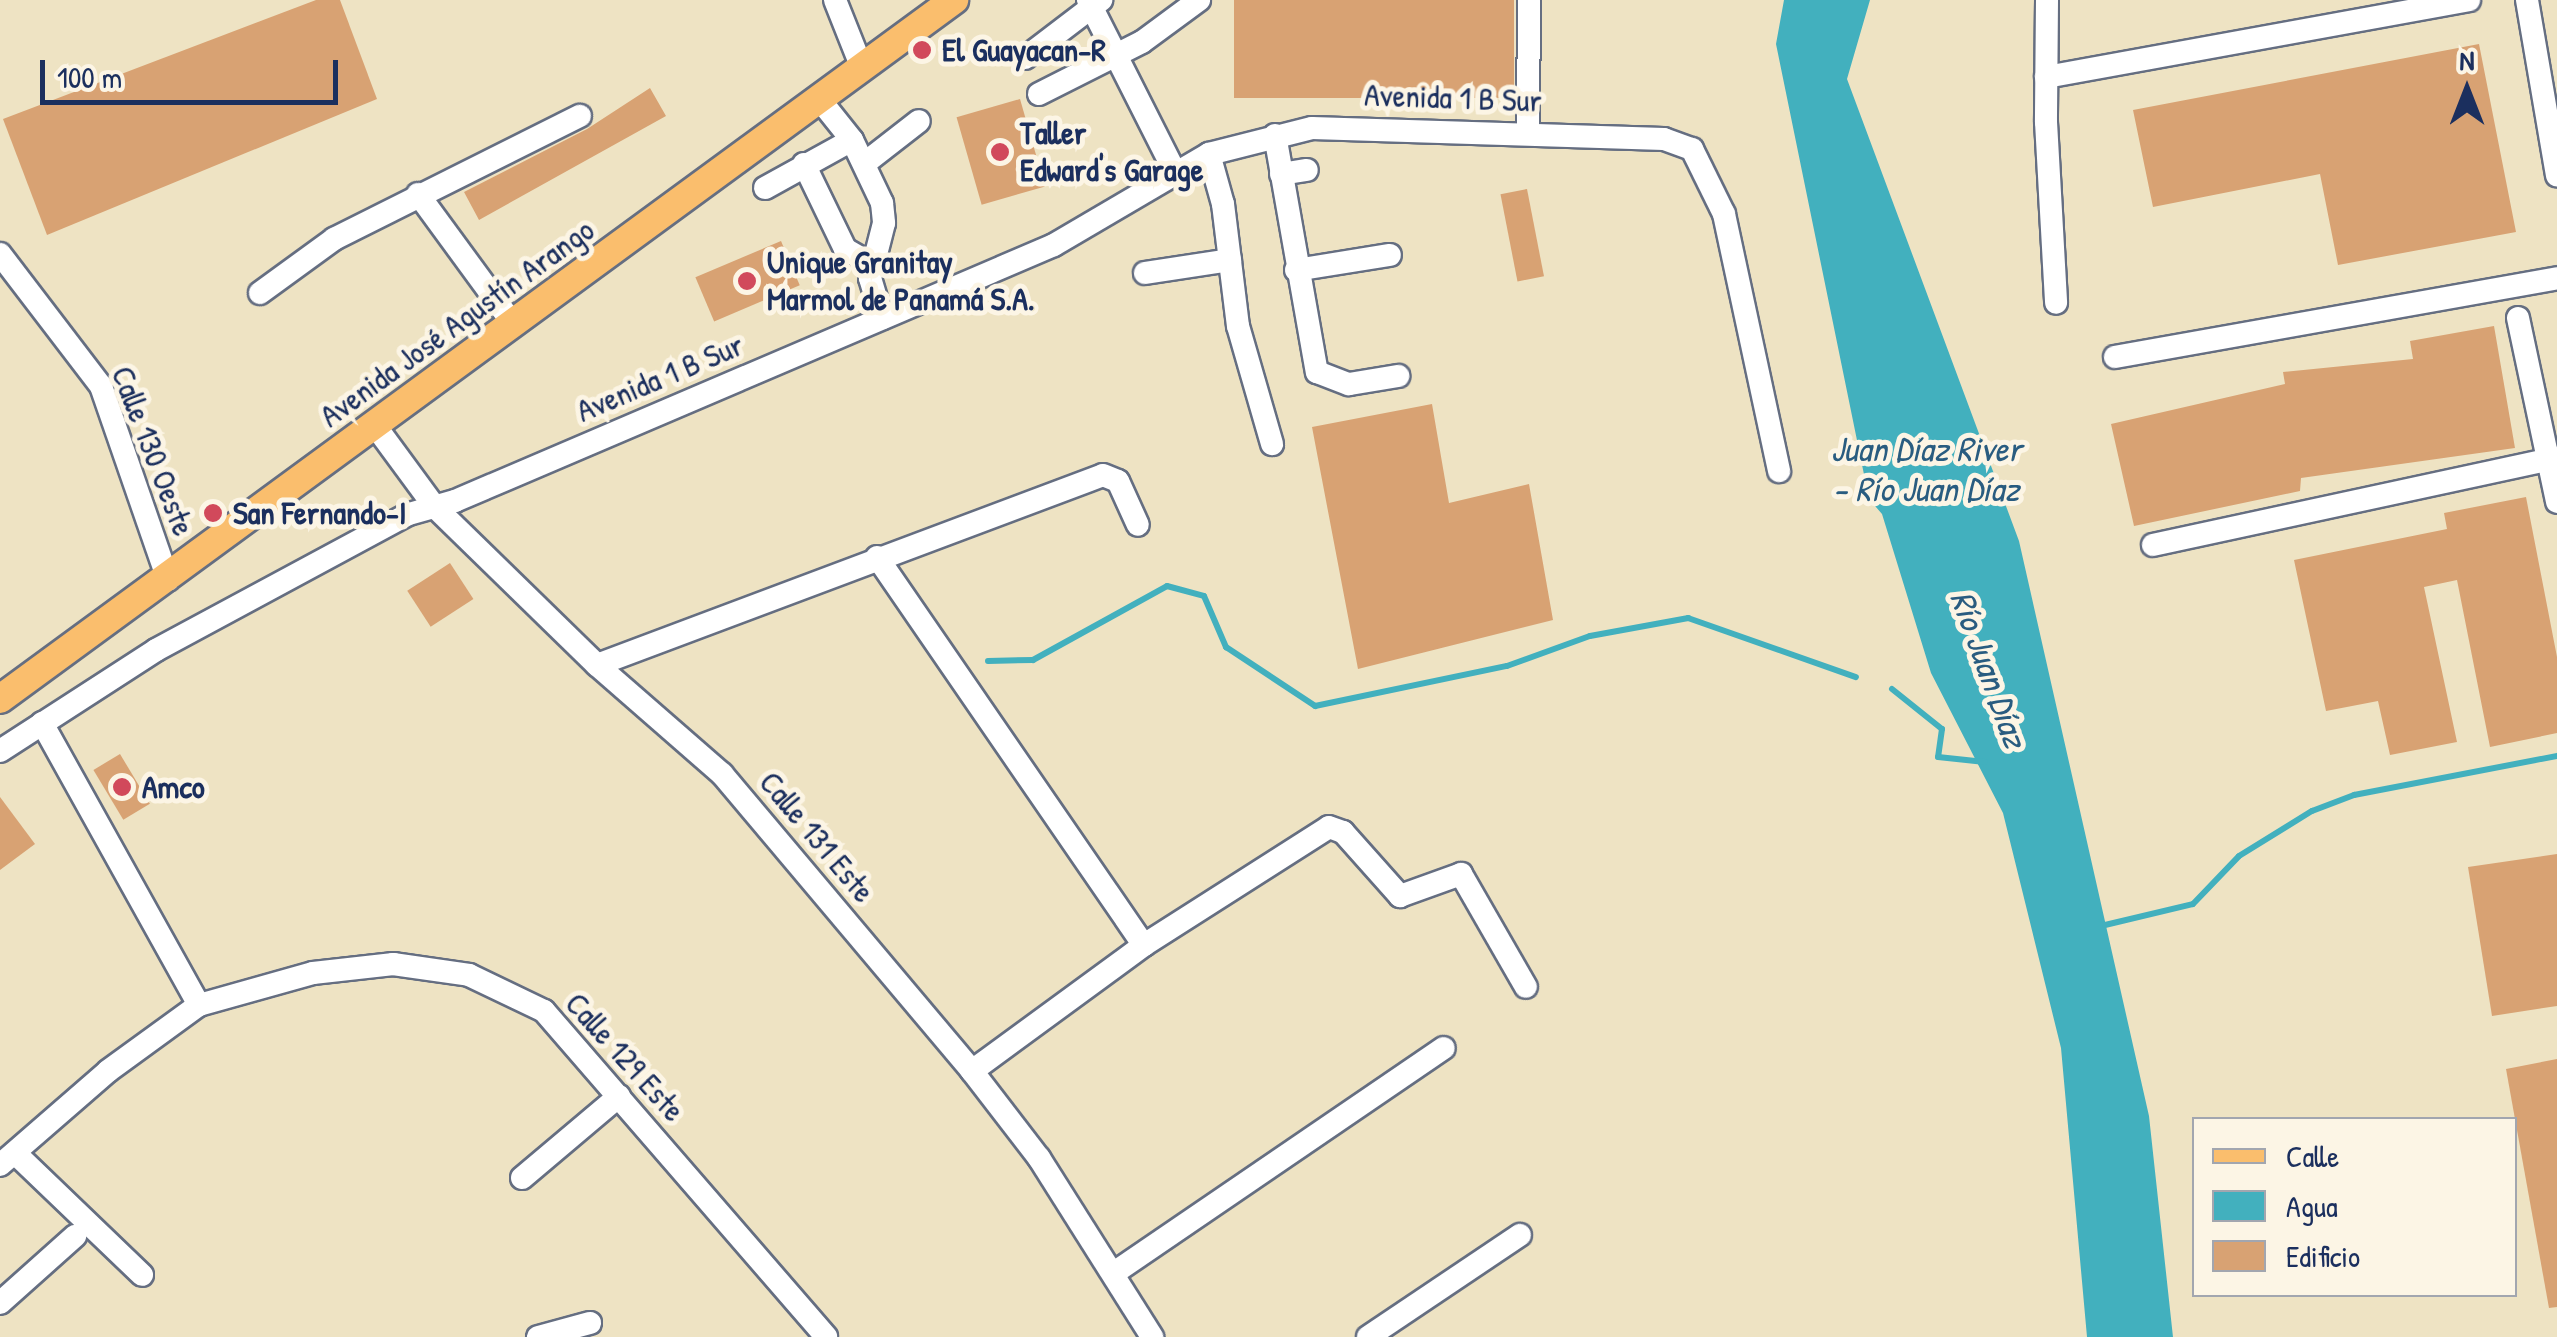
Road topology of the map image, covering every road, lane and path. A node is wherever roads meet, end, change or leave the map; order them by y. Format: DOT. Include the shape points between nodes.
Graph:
graph roads {
  1 [pos="835,0"];
  2 [pos="954,0"];
  3 [pos="1199,0"];
  4 [pos="1529,0"];
  5 [pos="2048,0"];
  6 [pos="2469,0"];
  7 [pos="2527,0"];
  8 [pos="1093,3"];
  9 [pos="1118,55"];
  10 [pos="1024,58"];
  11 [pos="862,68"];
  12 [pos="2046,77"];
  13 [pos="1039,94"];
  14 [pos="820,100"];
  15 [pos="580,116"];
  16 [pos="919,121"];
  17 [pos="1528,133"];
  18 [pos="1275,134"];
  19 [pos="852,140"];
  20 [pos="1209,154"];
  21 [pos="865,163"];
  22 [pos="804,164"];
  23 [pos="1307,170"];
  24 [pos="1175,172"];
  25 [pos="1281,174"];
  26 [pos="2557,175"];
  27 [pos="766,188"];
  28 [pos="418,194"];
  29 [pos="0,254"];
  30 [pos="1390,255"];
  31 [pos="1230,260"];
  32 [pos="871,264"];
  33 [pos="1296,270"];
  34 [pos="1145,273"];
  35 [pos="2557,278"];
  36 [pos="260,293"];
  37 [pos="2056,303"];
  38 [pos="882,318"];
  39 [pos="2518,318"];
  40 [pos="514,324"];
  41 [pos="2115,357"];
  42 [pos="1398,376"];
  43 [pos="376,427"];
  44 [pos="1272,444"];
  45 [pos="2553,459"];
  46 [pos="1779,470"];
  47 [pos="2557,502"];
  48 [pos="434,506"];
  49 [pos="1138,525"];
  50 [pos="2153,545"];
  51 [pos="877,557"];
  52 [pos="168,580"];
  53 [pos="596,665"];
  54 [pos="0,698"];
  55 [pos="42,723"];
  56 [pos="0,751"];
  57 [pos="1144,945"];
  58 [pos="1526,987"];
  59 [pos="199,1004"];
  60 [pos="1444,1048"];
  61 [pos="972,1070"];
  62 [pos="618,1096"];
  63 [pos="7,1159"];
  64 [pos="522,1178"];
  65 [pos="1520,1235"];
  66 [pos="75,1236"];
  67 [pos="1114,1274"];
  68 [pos="142,1275"];
  69 [pos="0,1303"];
  70 [pos="590,1323"];
  71 [pos="538,1337"];
  72 [pos="826,1337"];
  73 [pos="1152,1337"];
  74 [pos="1368,1337"];
  1 -- 11 [label="street"];
  2 -- 11 [label="main road, Avenida José Agustín Arango"];
  3 -- 9 [label="street"];
  4 -- 17 [label="street"];
  5 -- 12 [label="street"];
  6 -- 12 [label="street"];
  7 -- 26 [label="street"];
  8 -- 9 [label="street"];
  8 -- 10 [label="street"];
  9 -- 13 [label="street"];
  9 -- 24 [label="street"];
  11 -- 14 [label="main road, Avenida José Agustín Arango"];
  12 -- 37 [label="street"];
  14 -- 19 [label="street"];
  14 -- 40 [label="main road, Avenida José Agustín Arango"];
  15 -- 28 [label="street"];
  16 -- 21 [label="street"];
  17 -- 18 [label="street, Avenida 1 B Sur" via="1350,126"];
  17 -- 46 [label="street, Avenida 1 B Sur" via="1664,139 1692,149 1724,214"];
  18 -- 20 [label="street, Avenida 1 B Sur"];
  18 -- 25 [label="street"];
  19 -- 21 [label="street"];
  19 -- 22 [label="street"];
  20 -- 24 [label="street, Avenida 1 B Sur"];
  20 -- 31 [label="street"];
  21 -- 32 [label="street" via="885,214"];
  22 -- 27 [label="street"];
  22 -- 32 [label="street" via="845,249"];
  23 -- 25 [label="street"];
  24 -- 38 [label="street, Avenida 1 B Sur" via="1054,244"];
  25 -- 33 [label="street"];
  28 -- 36 [label="street" via="334,239"];
  28 -- 40 [label="street"];
  29 -- 52 [label="street, Calle 130 Oeste" via="100,386"];
  30 -- 33 [label="street"];
  31 -- 34 [label="street"];
  31 -- 44 [label="street" via="1238,326"];
  32 -- 38 [label="street"];
  33 -- 42 [label="street" via="1317,372 1350,384"];
  35 -- 41 [label="street"];
  38 -- 48 [label="street, Avenida 1 B Sur"];
  39 -- 45 [label="street"];
  40 -- 43 [label="main road, Avenida José Agustín Arango"];
  43 -- 48 [label="street, Calle 131 Este"];
  43 -- 52 [label="main road, Avenida José Agustín Arango"];
  45 -- 47 [label="street"];
  45 -- 50 [label="street"];
  48 -- 53 [label="street, Calle 131 Este"];
  48 -- 55 [label="street, Avenida 1 B Sur" via="156,650"];
  49 -- 51 [label="street" via="1118,481 1106,474"];
  51 -- 53 [label="street"];
  51 -- 57 [label="street"];
  52 -- 54 [label="main road, Avenida José Agustín Arango"];
  53 -- 61 [label="street, Calle 131 Este" via="722,774"];
  55 -- 56 [label="street, Avenida 1 B Sur"];
  55 -- 59 [label="street"];
  57 -- 58 [label="street" via="1334,828 1400,896 1461,874"];
  57 -- 61 [label="street"];
  59 -- 62 [label="street, Calle 129 Este" via="345,969 393,964 470,975 544,1012"];
  59 -- 63 [label="street, Calle 129 Este"];
  60 -- 67 [label="street"];
  61 -- 67 [label="street, Calle 131 Este"];
  62 -- 64 [label="street"];
  62 -- 72 [label="street, Calle 129 Este"];
  63 -- 68 [label="street"];
  65 -- 74 [label="street"];
  66 -- 69 [label="street"];
  67 -- 73 [label="street, Calle 131 Este"];
  70 -- 71 [label="street"];
}
